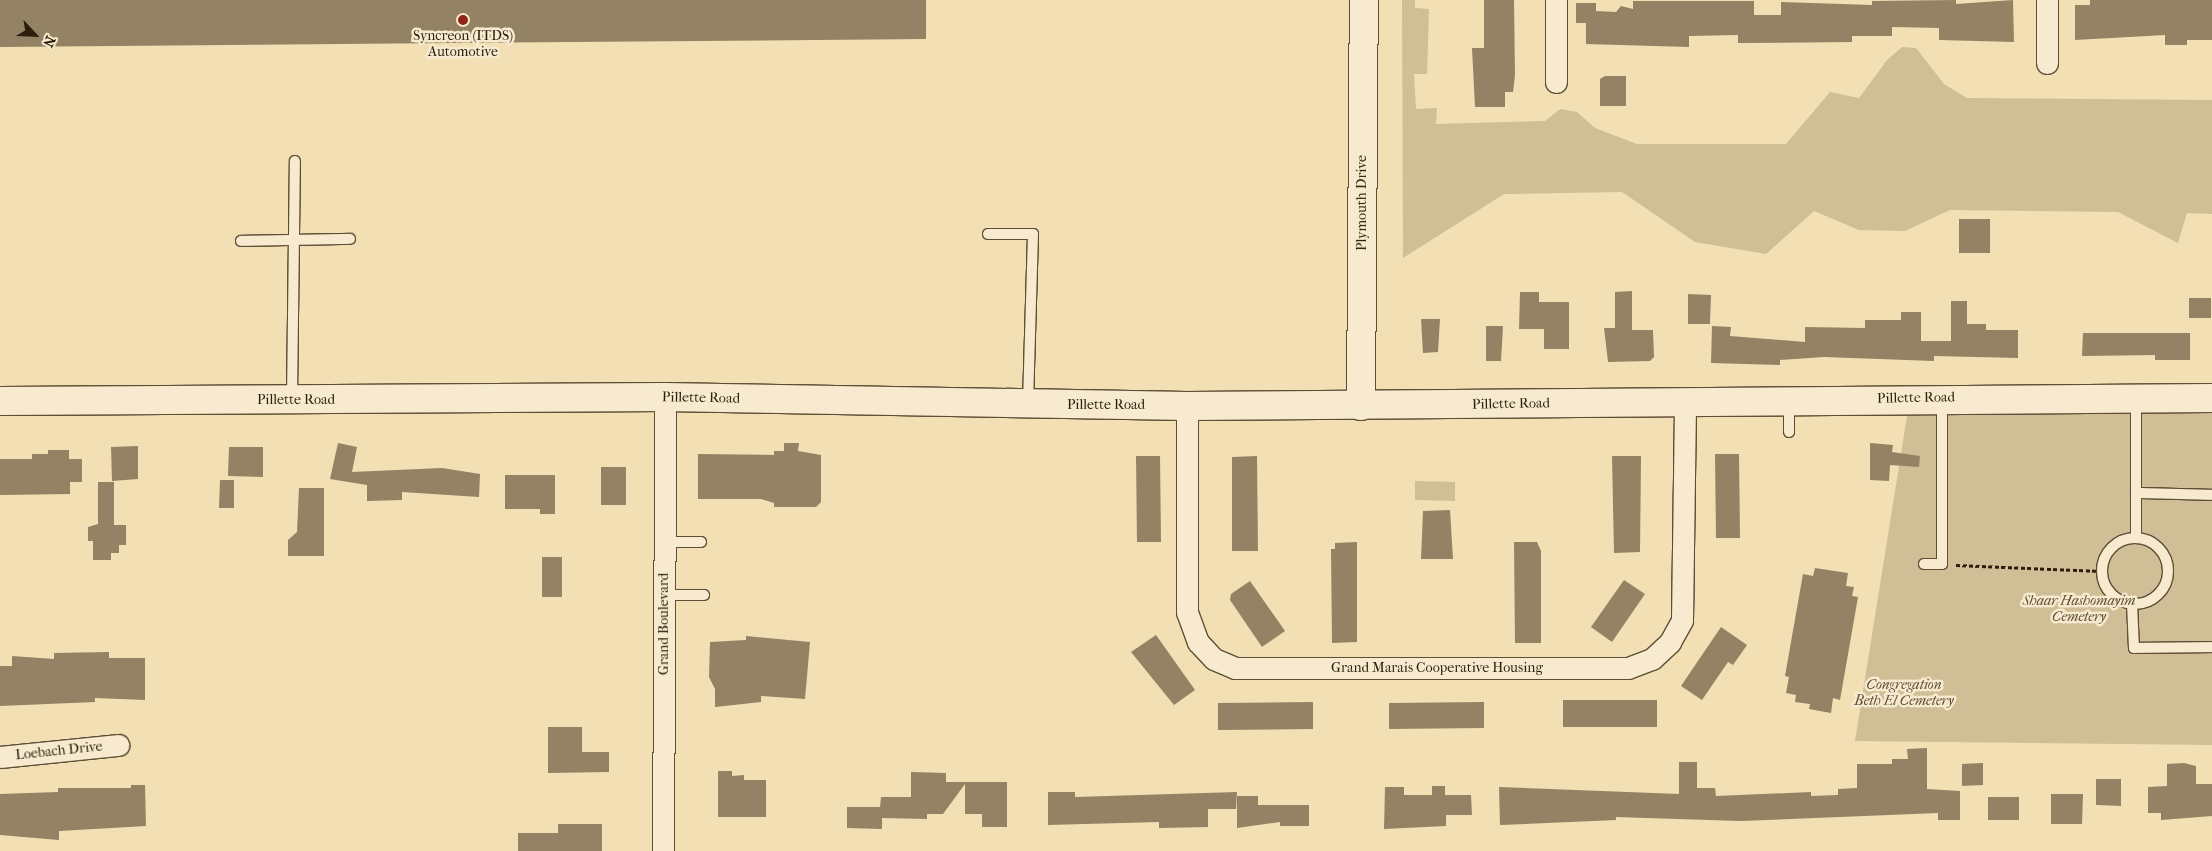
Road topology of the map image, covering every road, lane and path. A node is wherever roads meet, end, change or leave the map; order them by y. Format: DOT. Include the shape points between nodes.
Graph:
graph roads {
  1 [pos="1364,0"];
  2 [pos="1556,0"];
  3 [pos="2047,0"];
  4 [pos="2047,63"];
  5 [pos="1556,82"];
  6 [pos="295,161"];
  7 [pos="988,234"];
  8 [pos="350,239"];
  9 [pos="294,240"];
  10 [pos="241,241"];
  11 [pos="665,397"];
  12 [pos="1942,398"];
  13 [pos="2136,398"];
  14 [pos="2212,398"];
  15 [pos="292,400"];
  16 [pos="1789,400"];
  17 [pos="0,401"];
  18 [pos="1685,401"];
  19 [pos="1028,405"];
  20 [pos="1187,406"];
  21 [pos="1361,406"];
  22 [pos="1789,432"];
  23 [pos="2136,493"];
  24 [pos="2212,495"];
  25 [pos="2136,538"];
  26 [pos="665,542"];
  27 [pos="701,542"];
  28 [pos="1924,564"];
  29 [pos="1942,564"];
  30 [pos="2102,571"];
  31 [pos="664,595"];
  32 [pos="704,595"];
  33 [pos="2132,604"];
  34 [pos="2212,647"];
  35 [pos="118,745"];
  36 [pos="0,757"];
  37 [pos="663,851"];
  1 -- 21 [label="street, Plymouth Drive"];
  2 -- 5 [label="street"];
  3 -- 4 [label="street"];
  6 -- 9 [label="lane"];
  7 -- 19 [label="lane" via="1033,234"];
  8 -- 9 [label="lane"];
  9 -- 10 [label="lane"];
  9 -- 15 [label="lane"];
  11 -- 15 [label="street, Pillette Road"];
  11 -- 19 [label="street, Pillette Road"];
  11 -- 26 [label="street, Grand Boulevard"];
  12 -- 13 [label="street, Pillette Road"];
  12 -- 16 [label="street, Pillette Road"];
  12 -- 29 [label="lane"];
  13 -- 14 [label="street, Pillette Road"];
  13 -- 23 [label="lane"];
  15 -- 17 [label="street, Pillette Road"];
  16 -- 18 [label="street, Pillette Road"];
  16 -- 22 [label="lane"];
  18 -- 20 [label="street, Grand Marais Cooperative Housing" via="1682,620 1670,642 1652,659 1628,668 1235,668 1214,659 1198,642 1187,612"];
  18 -- 21 [label="street, Pillette Road"];
  19 -- 20 [label="street, Pillette Road"];
  20 -- 21 [label="street, Pillette Road"];
  23 -- 24 [label="lane"];
  23 -- 25 [label="lane"];
  25 -- 30 [label="lane" via="2115,544 2107,553"];
  25 -- 33 [label="lane" via="2163,552 2168,572 2157,595"];
  26 -- 27 [label="lane"];
  26 -- 31 [label="street, Grand Boulevard"];
  28 -- 29 [label="lane"];
  29 -- 30 [label="path"];
  30 -- 33 [label="lane" via="2112,595"];
  31 -- 32 [label="lane"];
  31 -- 37 [label="street, Grand Boulevard"];
  33 -- 34 [label="lane" via="2134,648"];
  35 -- 36 [label="street, Loebach Drive"];
}
